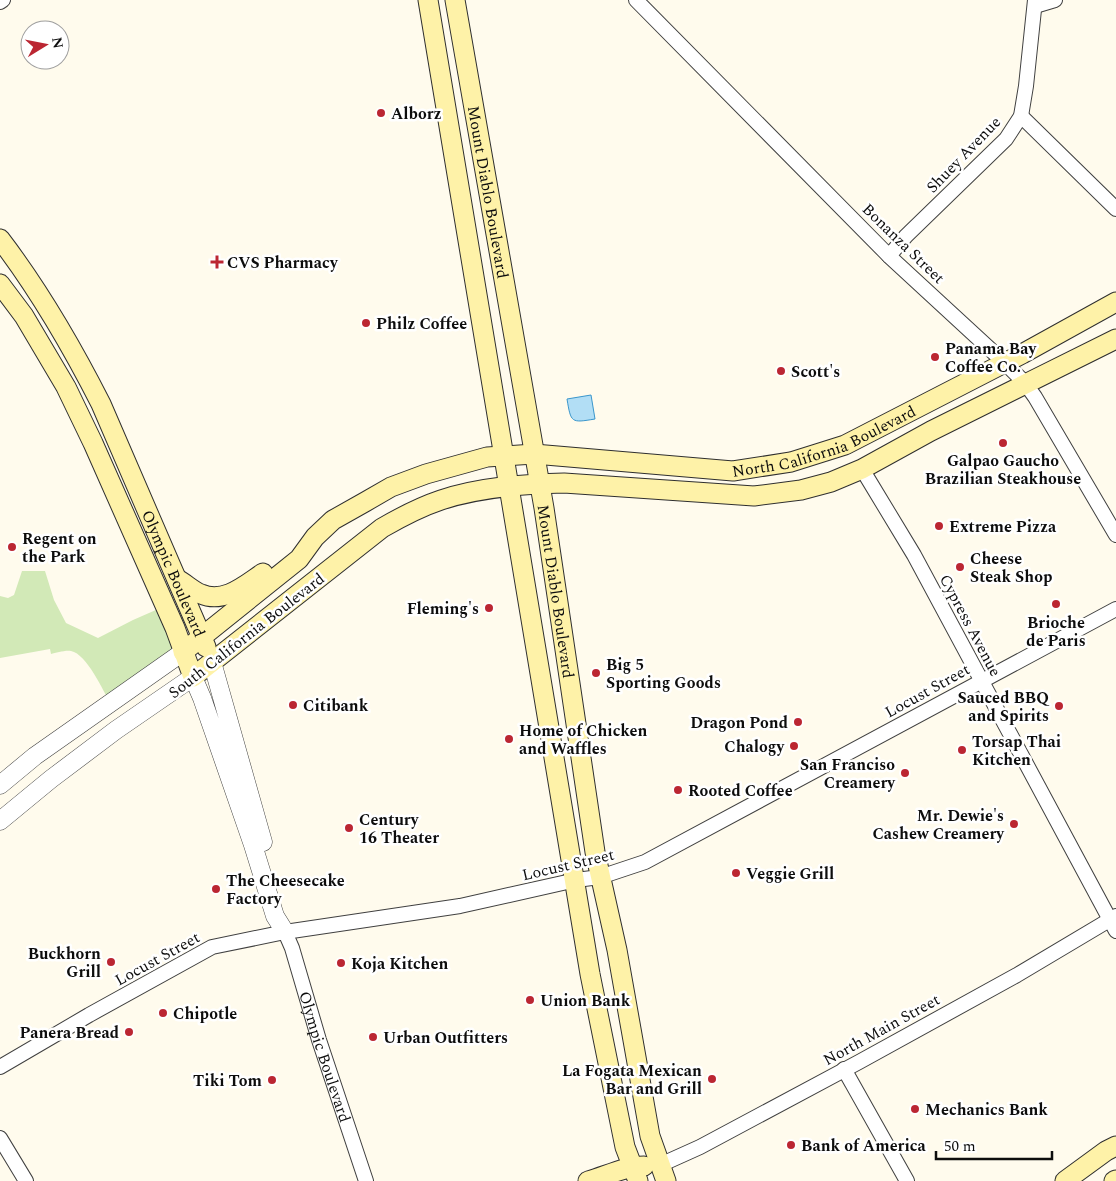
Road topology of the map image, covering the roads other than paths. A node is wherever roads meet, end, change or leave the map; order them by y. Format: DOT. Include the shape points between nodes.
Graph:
graph roads {
  1 [pos="3,0"];
  2 [pos="428,0"];
  3 [pos="455,0"];
  4 [pos="636,0"];
  5 [pos="1056,0"];
  6 [pos="0,2"];
  7 [pos="1035,3"];
  8 [pos="1021,116"];
  9 [pos="1116,209"];
  10 [pos="0,240"];
  11 [pos="889,256"];
  12 [pos="0,284"];
  13 [pos="1116,302"];
  14 [pos="1116,339"];
  15 [pos="1005,363"];
  16 [pos="1025,383"];
  17 [pos="534,454"];
  18 [pos="505,455"];
  19 [pos="862,469"];
  20 [pos="539,484"];
  21 [pos="510,486"];
  22 [pos="1116,535"];
  23 [pos="315,537"];
  24 [pos="177,579"];
  25 [pos="1116,609"];
  26 [pos="202,636"];
  27 [pos="183,652"];
  28 [pos="212,662"];
  29 [pos="193,676"];
  30 [pos="981,681"];
  31 [pos="0,785"];
  32 [pos="0,821"];
  33 [pos="600,877"];
  34 [pos="576,880"];
  35 [pos="1114,923"];
  36 [pos="285,932"];
  37 [pos="0,1067"];
  38 [pos="844,1069"];
  39 [pos="0,1138"];
  40 [pos="1116,1146"];
  41 [pos="663,1173"];
  42 [pos="635,1174"];
  43 [pos="26,1181"];
  44 [pos="366,1181"];
  45 [pos="588,1181"];
  46 [pos="645,1181"];
  47 [pos="907,1181"];
  48 [pos="1065,1181"];
  1 -- 6 [label="street"];
  2 -- 18 [label="main road, Mount Diablo Boulevard"];
  3 -- 17 [label="main road, Mount Diablo Boulevard"];
  4 -- 11 [label="street, Bonanza Street"];
  5 -- 7 [label="street"];
  7 -- 8 [label="street, Shuey Avenue"];
  8 -- 9 [label="street"];
  8 -- 11 [label="street, Shuey Avenue" via="1006,139"];
  10 -- 24 [label="main road, Olympic Boulevard" via="27,274 88,378"];
  11 -- 15 [label="street, Bonanza Street"];
  12 -- 27 [label="main road, Olympic Boulevard" via="24,316 66,387"];
  13 -- 15 [label="main road, North California Boulevard"];
  14 -- 16 [label="main road, North California Boulevard"];
  15 -- 16 [label="street, Bonanza Street"];
  15 -- 17 [label="main road, North California Boulevard" via="845,446 791,462 733,471"];
  16 -- 19 [label="main road, North California Boulevard"];
  16 -- 22 [label="street, Bonanza Street"];
  17 -- 18 [label="main road, North California Boulevard"];
  17 -- 20 [label="main road, Mount Diablo Boulevard"];
  18 -- 21 [label="main road, Mount Diablo Boulevard"];
  18 -- 23 [label="main road, South California Boulevard" via="444,468 391,487 334,520"];
  19 -- 20 [label="main road, North California Boulevard" via="801,490 754,496"];
  19 -- 30 [label="street, Cypress Avenue" via="914,555"];
  20 -- 21 [label="main road, North California Boulevard"];
  20 -- 33 [label="main road, Mount Diablo Boulevard"];
  21 -- 28 [label="main road, South California Boulevard" via="442,499 382,528"];
  21 -- 34 [label="main road, Mount Diablo Boulevard"];
  23 -- 24 [label="main road" via="234,593 206,596"];
  23 -- 26 [label="main road, South California Boulevard" via="299,559"];
  24 -- 26 [label="main road, Olympic Boulevard"];
  25 -- 30 [label="street, Locust Street"];
  26 -- 27 [label="main road, South California Boulevard"];
  26 -- 28 [label="main road, Olympic Boulevard"];
  27 -- 29 [label="main road, Olympic Boulevard"];
  27 -- 31 [label="street, South California Boulevard"];
  28 -- 29 [label="main road, South California Boulevard"];
  28 -- 36 [label="street, Olympic Boulevard" via="284,914"];
  29 -- 32 [label="street, South California Boulevard" via="102,741"];
  29 -- 36 [label="street, Olympic Boulevard" via="250,836 274,916"];
  30 -- 33 [label="street, Locust Street" via="660,855"];
  30 -- 35 [label="street, Cypress Avenue"];
  33 -- 34 [label="street, Locust Street"];
  33 -- 41 [label="main road, Mount Diablo Boulevard" via="617,950 650,1136"];
  34 -- 36 [label="street, Locust Street" via="460,906"];
  34 -- 42 [label="main road, Mount Diablo Boulevard" via="600,1024 625,1147"];
  35 -- 38 [label="street, North Main Street"];
  36 -- 37 [label="street, Locust Street" via="212,947"];
  36 -- 44 [label="street, Olympic Boulevard"];
  38 -- 41 [label="street, North Main Street" via="700,1147"];
  38 -- 47 [label="street"];
  39 -- 43 [label="street"];
  40 -- 48 [label="main road"];
  41 -- 42 [label="main road"];
  41 -- 46 [label="main road"];
  42 -- 45 [label="main road" via="615,1174"];
}
